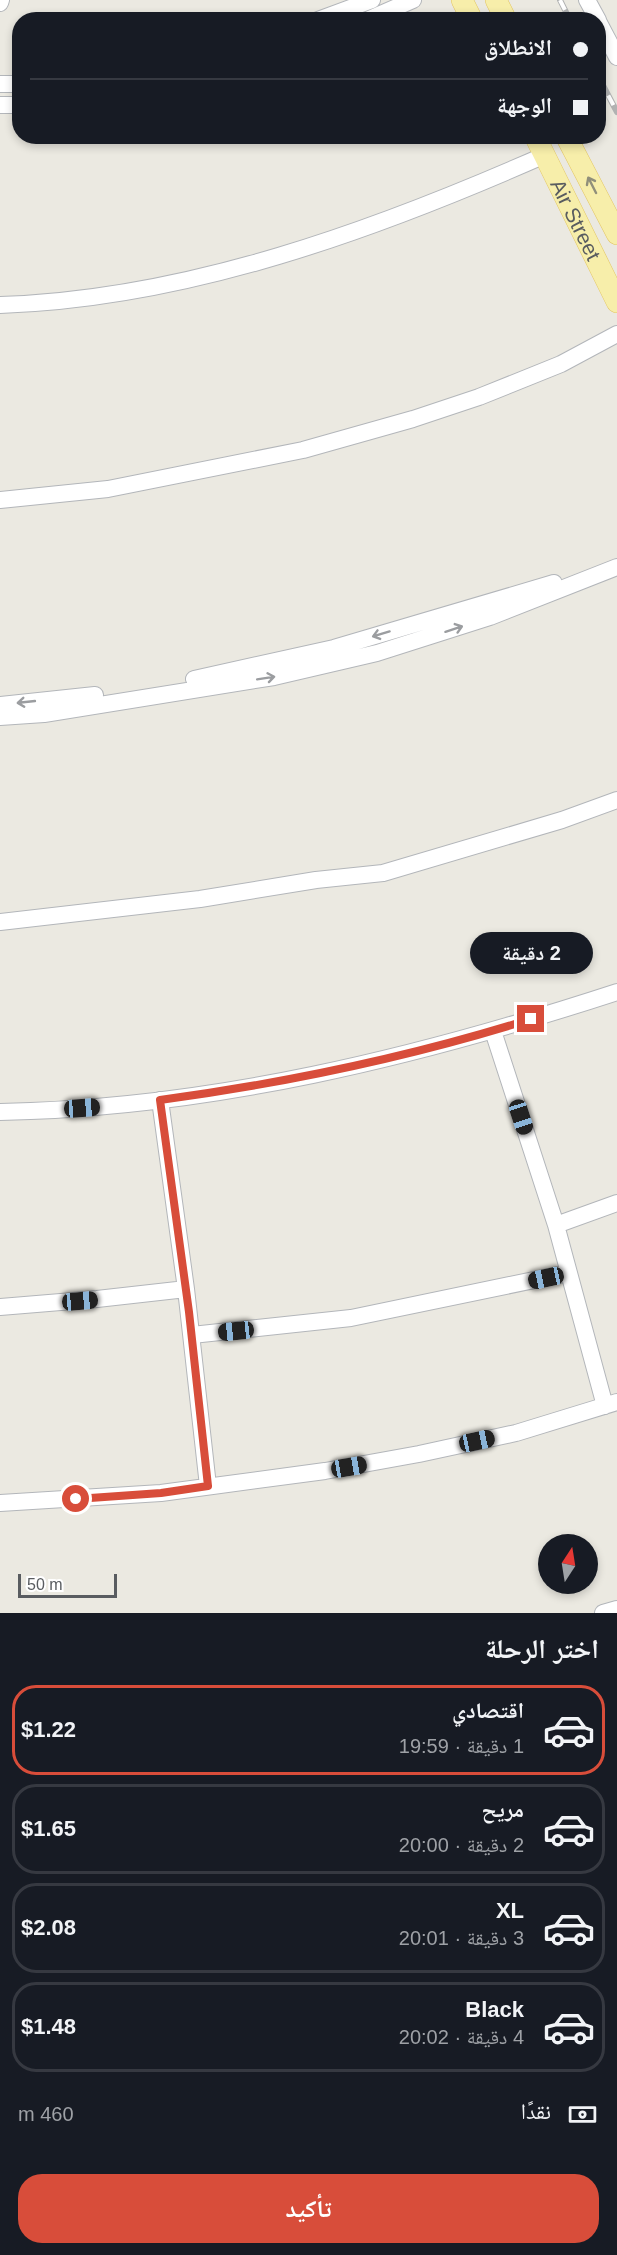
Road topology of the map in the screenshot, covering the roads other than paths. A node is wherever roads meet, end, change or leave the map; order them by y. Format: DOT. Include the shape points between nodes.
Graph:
graph roads {
  1 [pos="372,0"];
  2 [pos="413,0"];
  3 [pos="340,12"];
  4 [pos="385,12"];
  5 [pos="606,36"];
  6 [pos="617,57"];
  7 [pos="570,144"];
  8 [pos="540,146"];
  9 [pos="617,234"];
  10 [pos="617,302"];
  11 [pos="0,305"];
  12 [pos="617,334"];
  13 [pos="0,500"];
  14 [pos="617,559"];
  15 [pos="617,567"];
  16 [pos="0,705"];
  17 [pos="0,717"];
  18 [pos="617,800"];
  19 [pos="0,922"];
  20 [pos="617,992"];
  21 [pos="493,1031"];
  22 [pos="160,1100"];
  23 [pos="0,1112"];
  24 [pos="617,1203"];
  25 [pos="556,1225"];
  26 [pos="568,1273"];
  27 [pos="186,1289"];
  28 [pos="0,1307"];
  29 [pos="192,1335"];
  30 [pos="611,1404"];
  31 [pos="208,1486"];
  32 [pos="0,1503"];
  33 [pos="617,1609"];
  34 [pos="603,1613"];
  1 -- 3 [label="street"];
  2 -- 4 [label="street"];
  5 -- 6 [label="street"];
  9 -- 7 [label="main road, Air Street, one-way"];
  8 -- 10 [label="main road, Air Street"];
  8 -- 11 [label="street" via="463,191 377,224 225,270 116,292"];
  12 -- 13 [label="street" via="561,364 479,397 303,450 108,489"];
  14 -- 16 [label="street, one-way" via="562,580 334,648 148,690"];
  17 -- 15 [label="street, one-way" via="44,714 274,677 377,653 490,618"];
  18 -- 19 [label="street" via="383,873"];
  20 -- 21 [label="street"];
  21 -- 22 [label="street" via="403,1055 251,1087"];
  21 -- 25 [label="street"];
  22 -- 23 [label="street"];
  22 -- 27 [label="street"];
  24 -- 25 [label="street"];
  25 -- 26 [label="street"];
  26 -- 29 [label="street" via="351,1318"];
  26 -- 30 [label="street"];
  27 -- 28 [label="street"];
  27 -- 29 [label="street"];
  29 -- 31 [label="street"];
  30 -- 31 [label="street" via="516,1433 418,1454"];
  31 -- 32 [label="street" via="161,1493"];
  33 -- 34 [label="street"];
}
